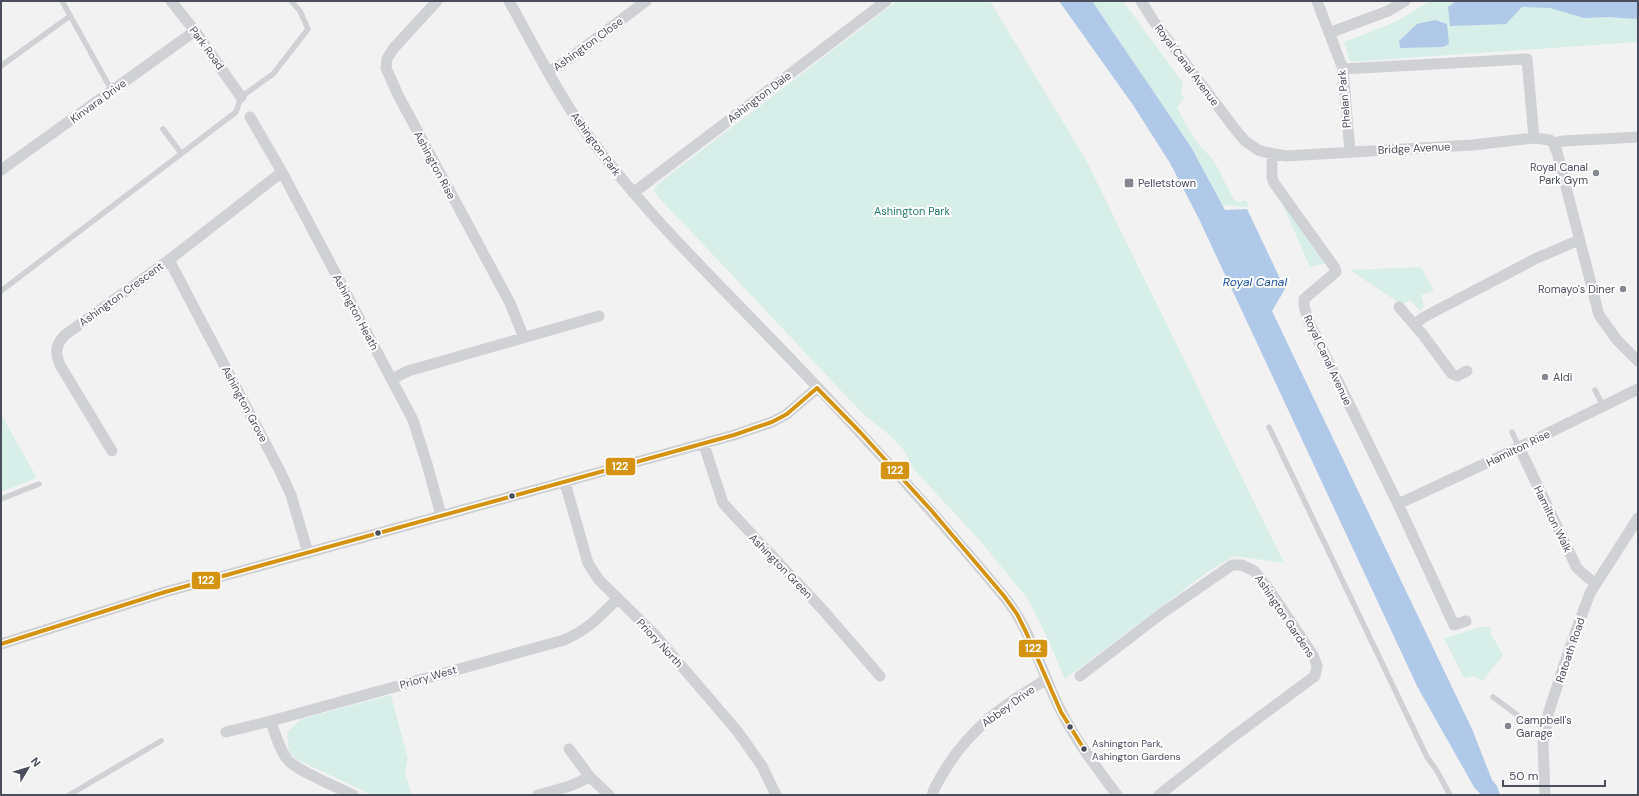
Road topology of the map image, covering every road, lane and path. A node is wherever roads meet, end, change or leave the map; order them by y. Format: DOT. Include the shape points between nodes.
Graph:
graph roads {
  1 [pos="62,1"];
  2 [pos="171,1"];
  3 [pos="291,1"];
  4 [pos="437,1"];
  5 [pos="509,1"];
  6 [pos="646,1"];
  7 [pos="886,1"];
  8 [pos="1141,1"];
  9 [pos="1317,1"];
  10 [pos="1405,1"];
  11 [pos="70,16"];
  12 [pos="195,31"];
  13 [pos="1329,33"];
  14 [pos="1,66"];
  15 [pos="1343,69"];
  16 [pos="549,72"];
  17 [pos="112,91"];
  18 [pos="241,96"];
  19 [pos="250,117"];
  20 [pos="163,129"];
  21 [pos="1638,137"];
  22 [pos="1534,138"];
  23 [pos="1553,143"];
  24 [pos="1350,152"];
  25 [pos="182,153"];
  26 [pos="1272,155"];
  27 [pos="1,170"];
  28 [pos="282,172"];
  29 [pos="633,193"];
  30 [pos="1579,240"];
  31 [pos="169,260"];
  32 [pos="1,291"];
  33 [pos="1399,307"];
  34 [pos="599,316"];
  35 [pos="1414,324"];
  36 [pos="524,338"];
  37 [pos="1638,361"];
  38 [pos="1467,371"];
  39 [pos="392,379"];
  40 [pos="817,388"];
  41 [pos="1638,389"];
  42 [pos="1595,390"];
  43 [pos="1603,406"];
  44 [pos="1269,427"];
  45 [pos="1512,432"];
  46 [pos="704,445"];
  47 [pos="1519,447"];
  48 [pos="112,451"];
  49 [pos="565,482"];
  50 [pos="39,484"];
  51 [pos="1,499"];
  52 [pos="1398,504"];
  53 [pos="441,515"];
  54 [pos="1638,518"];
  55 [pos="308,553"];
  56 [pos="1595,584"];
  57 [pos="617,599"];
  58 [pos="1466,620"];
  59 [pos="1,644"];
  60 [pos="880,676"];
  61 [pos="1080,676"];
  62 [pos="1047,679"];
  63 [pos="1493,697"];
  64 [pos="272,721"];
  65 [pos="1546,726"];
  66 [pos="226,732"];
  67 [pos="161,741"];
  68 [pos="569,749"];
  69 [pos="590,776"];
  70 [pos="69,795"];
  71 [pos="353,795"];
  72 [pos="538,795"];
  73 [pos="609,795"];
  74 [pos="776,795"];
  75 [pos="932,795"];
  76 [pos="1117,795"];
  77 [pos="1159,795"];
  78 [pos="1450,795"];
  79 [pos="1545,795"];
  1 -- 11 [label="lane"];
  2 -- 12 [label="street, Park Road"];
  3 -- 18 [label="lane" via="300,11 308,29 273,74"];
  4 -- 36 [label="street, Ashington Rise" via="393,49 387,58 386,68 510,303"];
  5 -- 16 [label="street, Ashington Park"];
  6 -- 16 [label="street, Ashington Close"];
  7 -- 29 [label="street, Ashington Dale"];
  8 -- 26 [label="street, Royal Canal Avenue" via="1235,130 1252,147"];
  9 -- 13 [label="street, Phelan Park"];
  10 -- 13 [label="street"];
  11 -- 14 [label="lane"];
  11 -- 17 [label="lane"];
  12 -- 17 [label="street, Kinvara Drive"];
  12 -- 18 [label="street, Park Road"];
  13 -- 15 [label="street, Phelan Park"];
  15 -- 22 [label="street" via="1528,59"];
  15 -- 24 [label="street, Phelan Park"];
  16 -- 29 [label="street, Ashington Park" via="580,124"];
  17 -- 27 [label="street, Kinvara Drive"];
  18 -- 25 [label="lane" via="236,112"];
  19 -- 28 [label="street, Ashington Heath"];
  20 -- 25 [label="lane"];
  21 -- 23 [label="street"];
  22 -- 23 [label="street, Bridge Avenue" via="1550,140"];
  22 -- 24 [label="street, Bridge Avenue" via="1472,145"];
  23 -- 30 [label="street"];
  24 -- 26 [label="street, Bridge Avenue"];
  25 -- 32 [label="lane"];
  26 -- 52 [label="street, Royal Canal Avenue" via="1274,183 1336,272 1304,299 1309,322"];
  28 -- 31 [label="street, Ashington Crescent"];
  28 -- 39 [label="street, Ashington Heath"];
  29 -- 40 [label="street, Ashington Park"];
  30 -- 35 [label="street" via="1537,258"];
  30 -- 37 [label="street" via="1599,315 1617,340"];
  31 -- 48 [label="street, Ashington Crescent" via="65,335 59,341 56,350 60,365"];
  31 -- 55 [label="street, Ashington Grove" via="291,495"];
  33 -- 35 [label="street"];
  34 -- 36 [label="street"];
  35 -- 38 [label="street" via="1452,374 1457,376"];
  36 -- 39 [label="street" via="408,371"];
  39 -- 53 [label="street, Ashington Heath" via="413,420"];
  40 -- 46 [label="street" via="787,414 772,422"];
  40 -- 62 [label="street, Ashington Park" via="931,510 1004,596 1017,614"];
  41 -- 43 [label="street, Hamilton Rise"];
  42 -- 43 [label="lane"];
  43 -- 47 [label="street, Hamilton Rise"];
  44 -- 78 [label="lane" via="1427,757"];
  45 -- 47 [label="lane"];
  46 -- 49 [label="street"];
  46 -- 60 [label="street, Ashington Green" via="723,502 822,608"];
  47 -- 52 [label="street, Hamilton Rise"];
  47 -- 56 [label="street, Hamilton Walk" via="1577,568"];
  49 -- 53 [label="street"];
  49 -- 57 [label="street, Priory North" via="588,563"];
  50 -- 51 [label="lane"];
  52 -- 58 [label="street, Royal Canal Avenue" via="1454,625"];
  53 -- 55 [label="street"];
  54 -- 56 [label="street, Ratoath Road"];
  55 -- 59 [label="street" via="129,602"];
  56 -- 65 [label="street, Ratoath Road" via="1571,644"];
  57 -- 64 [label="street, Priory West" via="589,627 564,640"];
  57 -- 74 [label="street, Priory North" via="655,635 738,732 762,766"];
  61 -- 77 [label="street, Ashington Gardens" via="1161,614 1232,565 1242,565 1254,571 1313,655 1317,666 1315,676"];
  62 -- 75 [label="street, Abbey Drive" via="1018,696 981,724 954,755"];
  62 -- 76 [label="street, Ashington Park" via="1073,732"];
  63 -- 65 [label="lane" via="1520,716"];
  64 -- 66 [label="street, Priory West"];
  64 -- 71 [label="street" via="276,738 288,760 302,770"];
  65 -- 79 [label="street, Ratoath Road" via="1543,743"];
  67 -- 70 [label="lane"];
  68 -- 69 [label="street"];
  69 -- 72 [label="street" via="570,786"];
  69 -- 73 [label="street"];
}
